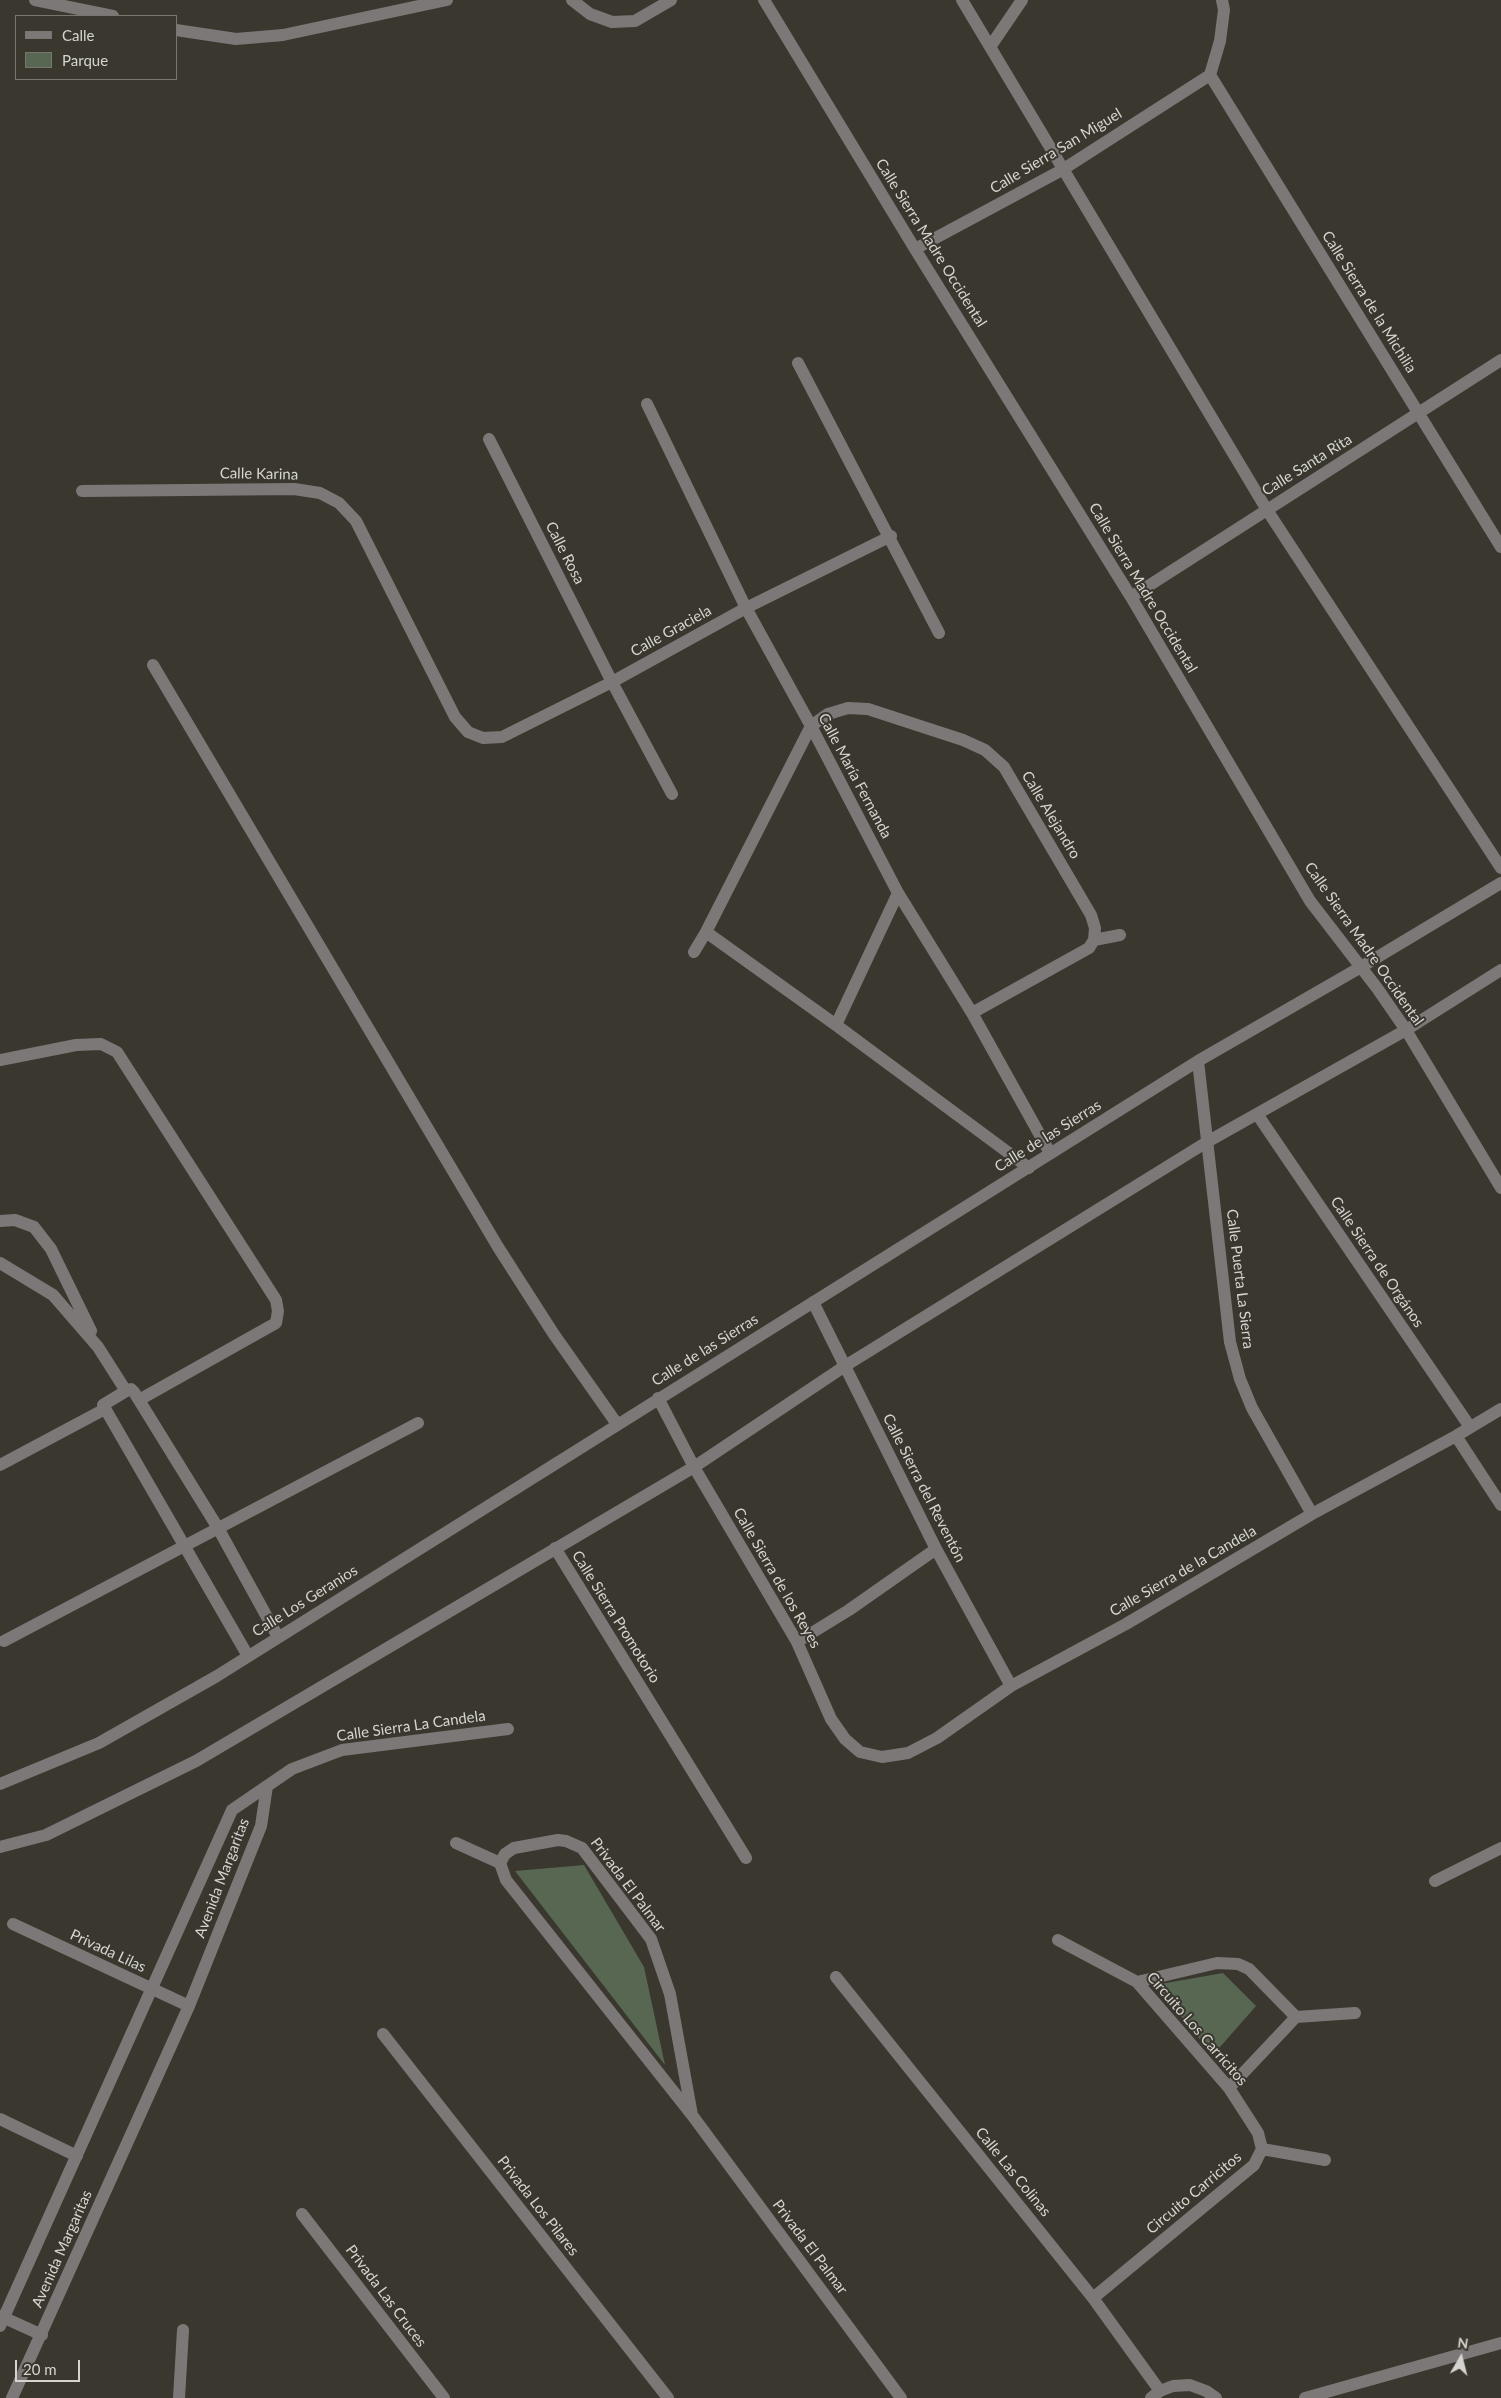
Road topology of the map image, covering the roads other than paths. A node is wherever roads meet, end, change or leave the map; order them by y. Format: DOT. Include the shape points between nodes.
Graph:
graph roads {
  1 [pos="35,0"];
  2 [pos="447,0"];
  3 [pos="572,0"];
  4 [pos="671,0"];
  5 [pos="764,0"];
  6 [pos="962,0"];
  7 [pos="1022,0"];
  8 [pos="1222,0"];
  9 [pos="84,5"];
  10 [pos="110,15"];
  11 [pos="178,30"];
  12 [pos="990,47"];
  13 [pos="1210,75"];
  14 [pos="1062,170"];
  15 [pos="915,249"];
  16 [pos="1501,360"];
  17 [pos="798,363"];
  18 [pos="647,404"];
  19 [pos="1419,413"];
  20 [pos="488,439"];
  21 [pos="82,491"];
  22 [pos="1267,510"];
  23 [pos="891,536"];
  24 [pos="1501,547"];
  25 [pos="1131,597"];
  26 [pos="746,608"];
  27 [pos="939,633"];
  28 [pos="153,665"];
  29 [pos="612,682"];
  30 [pos="812,726"];
  31 [pos="672,794"];
  32 [pos="1501,868"];
  33 [pos="1501,883"];
  34 [pos="898,893"];
  35 [pos="706,932"];
  36 [pos="1120,935"];
  37 [pos="1094,940"];
  38 [pos="694,952"];
  39 [pos="1361,967"];
  40 [pos="1501,970"];
  41 [pos="972,1013"];
  42 [pos="836,1025"];
  43 [pos="1406,1030"];
  44 [pos="0,1060"];
  45 [pos="1198,1061"];
  46 [pos="1257,1114"];
  47 [pos="1207,1142"];
  48 [pos="1050,1154"];
  49 [pos="1029,1168"];
  50 [pos="1501,1188"];
  51 [pos="0,1221"];
  52 [pos="0,1264"];
  53 [pos="813,1302"];
  54 [pos="98,1347"];
  55 [pos="845,1366"];
  56 [pos="126,1391"];
  57 [pos="658,1398"];
  58 [pos="139,1400"];
  59 [pos="105,1409"];
  60 [pos="1501,1409"];
  61 [pos="418,1423"];
  62 [pos="617,1424"];
  63 [pos="1470,1428"];
  64 [pos="1456,1436"];
  65 [pos="0,1465"];
  66 [pos="694,1467"];
  67 [pos="1501,1505"];
  68 [pos="1312,1514"];
  69 [pos="218,1528"];
  70 [pos="186,1545"];
  71 [pos="555,1548"];
  72 [pos="936,1549"];
  73 [pos="278,1637"];
  74 [pos="4,1641"];
  75 [pos="797,1642"];
  76 [pos="248,1656"];
  77 [pos="1011,1686"];
  78 [pos="508,1729"];
  79 [pos="882,1757"];
  80 [pos="0,1784"];
  81 [pos="267,1786"];
  82 [pos="456,1843"];
  83 [pos="0,1847"];
  84 [pos="1501,1848"];
  85 [pos="746,1858"];
  86 [pos="500,1863"];
  87 [pos="1435,1881"];
  88 [pos="13,1924"];
  89 [pos="1058,1940"];
  90 [pos="836,1977"];
  91 [pos="1137,1982"];
  92 [pos="152,1990"];
  93 [pos="189,2006"];
  94 [pos="1355,2013"];
  95 [pos="1296,2018"];
  96 [pos="382,2034"];
  97 [pos="1229,2088"];
  98 [pos="692,2115"];
  99 [pos="0,2119"];
  100 [pos="1262,2149"];
  101 [pos="77,2156"];
  102 [pos="1325,2160"];
  103 [pos="302,2214"];
  104 [pos="1093,2298"];
  105 [pos="1,2320"];
  106 [pos="183,2330"];
  107 [pos="42,2335"];
  108 [pos="1501,2343"];
  109 [pos="1155,2394"];
  110 [pos="12,2398"];
  111 [pos="179,2398"];
  112 [pos="444,2398"];
  113 [pos="668,2398"];
  114 [pos="901,2398"];
  115 [pos="1216,2398"];
  116 [pos="1305,2398"];
  1 -- 9 [label="street"];
  2 -- 11 [label="street" via="283,35 236,39"];
  3 -- 4 [label="street" via="590,14 612,22 636,21"];
  5 -- 15 [label="street, Calle Sierra Madre Occidental"];
  6 -- 12 [label="street"];
  7 -- 12 [label="street"];
  8 -- 13 [label="street" via="1220,41"];
  9 -- 10 [label="street"];
  12 -- 14 [label="street"];
  13 -- 14 [label="street, Calle Sierra San Miguel"];
  13 -- 19 [label="street, Calle Sierra de la Michilia"];
  14 -- 15 [label="street, Calle Sierra San Miguel"];
  14 -- 22 [label="street"];
  15 -- 25 [label="street, Calle Sierra Madre Occidental"];
  16 -- 19 [label="street, Calle Santa Rita"];
  17 -- 23 [label="street"];
  18 -- 26 [label="street, Calle María Fernanda"];
  19 -- 22 [label="street, Calle Santa Rita"];
  19 -- 24 [label="street, Calle Sierra de la Michilia"];
  20 -- 29 [label="street, Calle Rosa"];
  21 -- 29 [label="street, Calle Karina" via="294,489 320,493 339,503 356,521 455,717 468,732 483,738 502,736"];
  22 -- 25 [label="street, Calle Santa Rita"];
  22 -- 32 [label="street"];
  23 -- 26 [label="street, Calle Graciela"];
  23 -- 27 [label="street"];
  25 -- 39 [label="street, Calle Sierra Madre Occidental" via="1310,901"];
  26 -- 29 [label="street, Calle Graciela"];
  26 -- 30 [label="street, Calle María Fernanda"];
  28 -- 62 [label="street" via="498,1247"];
  29 -- 31 [label="street, Calle Rosa"];
  30 -- 34 [label="street, Calle María Fernanda"];
  30 -- 35 [label="street"];
  30 -- 37 [label="street, Calle Alejandro" via="828,714 848,708 868,709 985,750 1004,767 1091,915"];
  33 -- 39 [label="street, Calle de las Sierras"];
  34 -- 41 [label="street, Calle María Fernanda"];
  34 -- 42 [label="street"];
  35 -- 38 [label="street"];
  35 -- 42 [label="street"];
  36 -- 37 [label="street"];
  37 -- 41 [label="street" via="1088,948"];
  39 -- 43 [label="street, Calle Sierra Madre Occidental"];
  39 -- 45 [label="street, Calle de las Sierras"];
  40 -- 43 [label="street"];
  41 -- 48 [label="street, Calle María Fernanda"];
  42 -- 49 [label="street"];
  43 -- 46 [label="street"];
  43 -- 50 [label="street, Calle Sierra Madre Occidental"];
  44 -- 58 [label="street" via="76,1045 101,1044 117,1052 276,1300 276,1323"];
  45 -- 47 [label="street, Calle Puerta La Sierra"];
  45 -- 48 [label="street, Calle de las Sierras"];
  46 -- 47 [label="street"];
  46 -- 63 [label="street, Calle Sierra de Orgános"];
  47 -- 55 [label="street"];
  47 -- 68 [label="street, Calle Puerta La Sierra" via="1230,1342 1240,1379 1252,1408"];
  48 -- 49 [label="street, Calle de las Sierras"];
  49 -- 53 [label="street, Calle de las Sierras"];
  51 -- 54 [label="street" via="15,1220 34,1227 51,1249"];
  52 -- 54 [label="street" via="53,1295"];
  53 -- 55 [label="street, Calle Sierra del Reventón"];
  53 -- 57 [label="street, Calle de las Sierras"];
  54 -- 56 [label="street"];
  55 -- 66 [label="street"];
  55 -- 72 [label="street, Calle Sierra del Reventón"];
  56 -- 58 [label="street" via="131,1389"];
  56 -- 59 [label="street" via="102,1405"];
  57 -- 62 [label="street, Calle de las Sierras"];
  57 -- 66 [label="street, Calle Sierra de los Reyes"];
  58 -- 69 [label="street"];
  59 -- 65 [label="street"];
  59 -- 70 [label="street"];
  60 -- 63 [label="street, Calle Sierra de la Candela"];
  61 -- 69 [label="street"];
  62 -- 73 [label="street, Calle Los Geranios"];
  63 -- 64 [label="street, Calle Sierra de la Candela"];
  64 -- 67 [label="street"];
  64 -- 68 [label="street, Calle Sierra de la Candela"];
  66 -- 71 [label="street"];
  66 -- 75 [label="street, Calle Sierra de los Reyes"];
  68 -- 77 [label="street, Calle Sierra de la Candela" via="1126,1624"];
  69 -- 70 [label="street"];
  69 -- 73 [label="street"];
  70 -- 74 [label="street"];
  70 -- 76 [label="street"];
  71 -- 83 [label="street" via="196,1761 46,1835"];
  71 -- 85 [label="street, Calle Sierra Promotorio"];
  72 -- 75 [label="street"];
  72 -- 77 [label="street, Calle Sierra del Reventón"];
  73 -- 76 [label="street, Calle Los Geranios"];
  75 -- 79 [label="street, Calle Sierra de los Reyes" via="831,1720 845,1739 860,1752"];
  76 -- 80 [label="street, Calle Los Geranios" via="100,1743"];
  77 -- 79 [label="street, Calle Sierra de la Candela" via="937,1738 908,1753"];
  78 -- 81 [label="street, Calle Sierra La Candela" via="342,1750 292,1769"];
  81 -- 92 [label="street, Avenida Margaritas" via="232,1810"];
  81 -- 93 [label="street, Avenida Margaritas" via="261,1826"];
  82 -- 86 [label="street"];
  84 -- 87 [label="street"];
  86 -- 98 [label="street, Privada El Palmar" via="506,1880"];
  86 -- 98 [label="street, Privada El Palmar" via="514,1848 558,1840 582,1848 594,1863 651,1939 662,1966"];
  88 -- 92 [label="street, Privada Lilas"];
  89 -- 91 [label="street, Circuito Los Carricitos"];
  90 -- 104 [label="street, Calle Las Colinas"];
  91 -- 95 [label="street" via="1217,1963 1238,1964 1249,1968"];
  91 -- 97 [label="street, Circuito Los Carricitos"];
  92 -- 93 [label="street, Privada Lilas"];
  92 -- 101 [label="street, Avenida Margaritas"];
  93 -- 107 [label="street, Avenida Margaritas"];
  94 -- 95 [label="street"];
  95 -- 97 [label="street"];
  96 -- 113 [label="street, Privada Los Pilares"];
  97 -- 100 [label="street, Circuito Los Carricitos" via="1258,2133"];
  98 -- 114 [label="street, Privada El Palmar"];
  99 -- 101 [label="street"];
  100 -- 102 [label="street, Circuito Carricitos"];
  100 -- 104 [label="street, Circuito Carricitos" via="1254,2165"];
  101 -- 105 [label="street, Avenida Margaritas"];
  103 -- 112 [label="street, Privada Las Cruces"];
  104 -- 109 [label="street, Calle Las Colinas"];
  105 -- 107 [label="street"];
  106 -- 111 [label="street"];
  107 -- 110 [label="street, Avenida Margaritas"];
  108 -- 116 [label="street"];
  109 -- 115 [label="street" via="1173,2386 1190,2386"];
}
